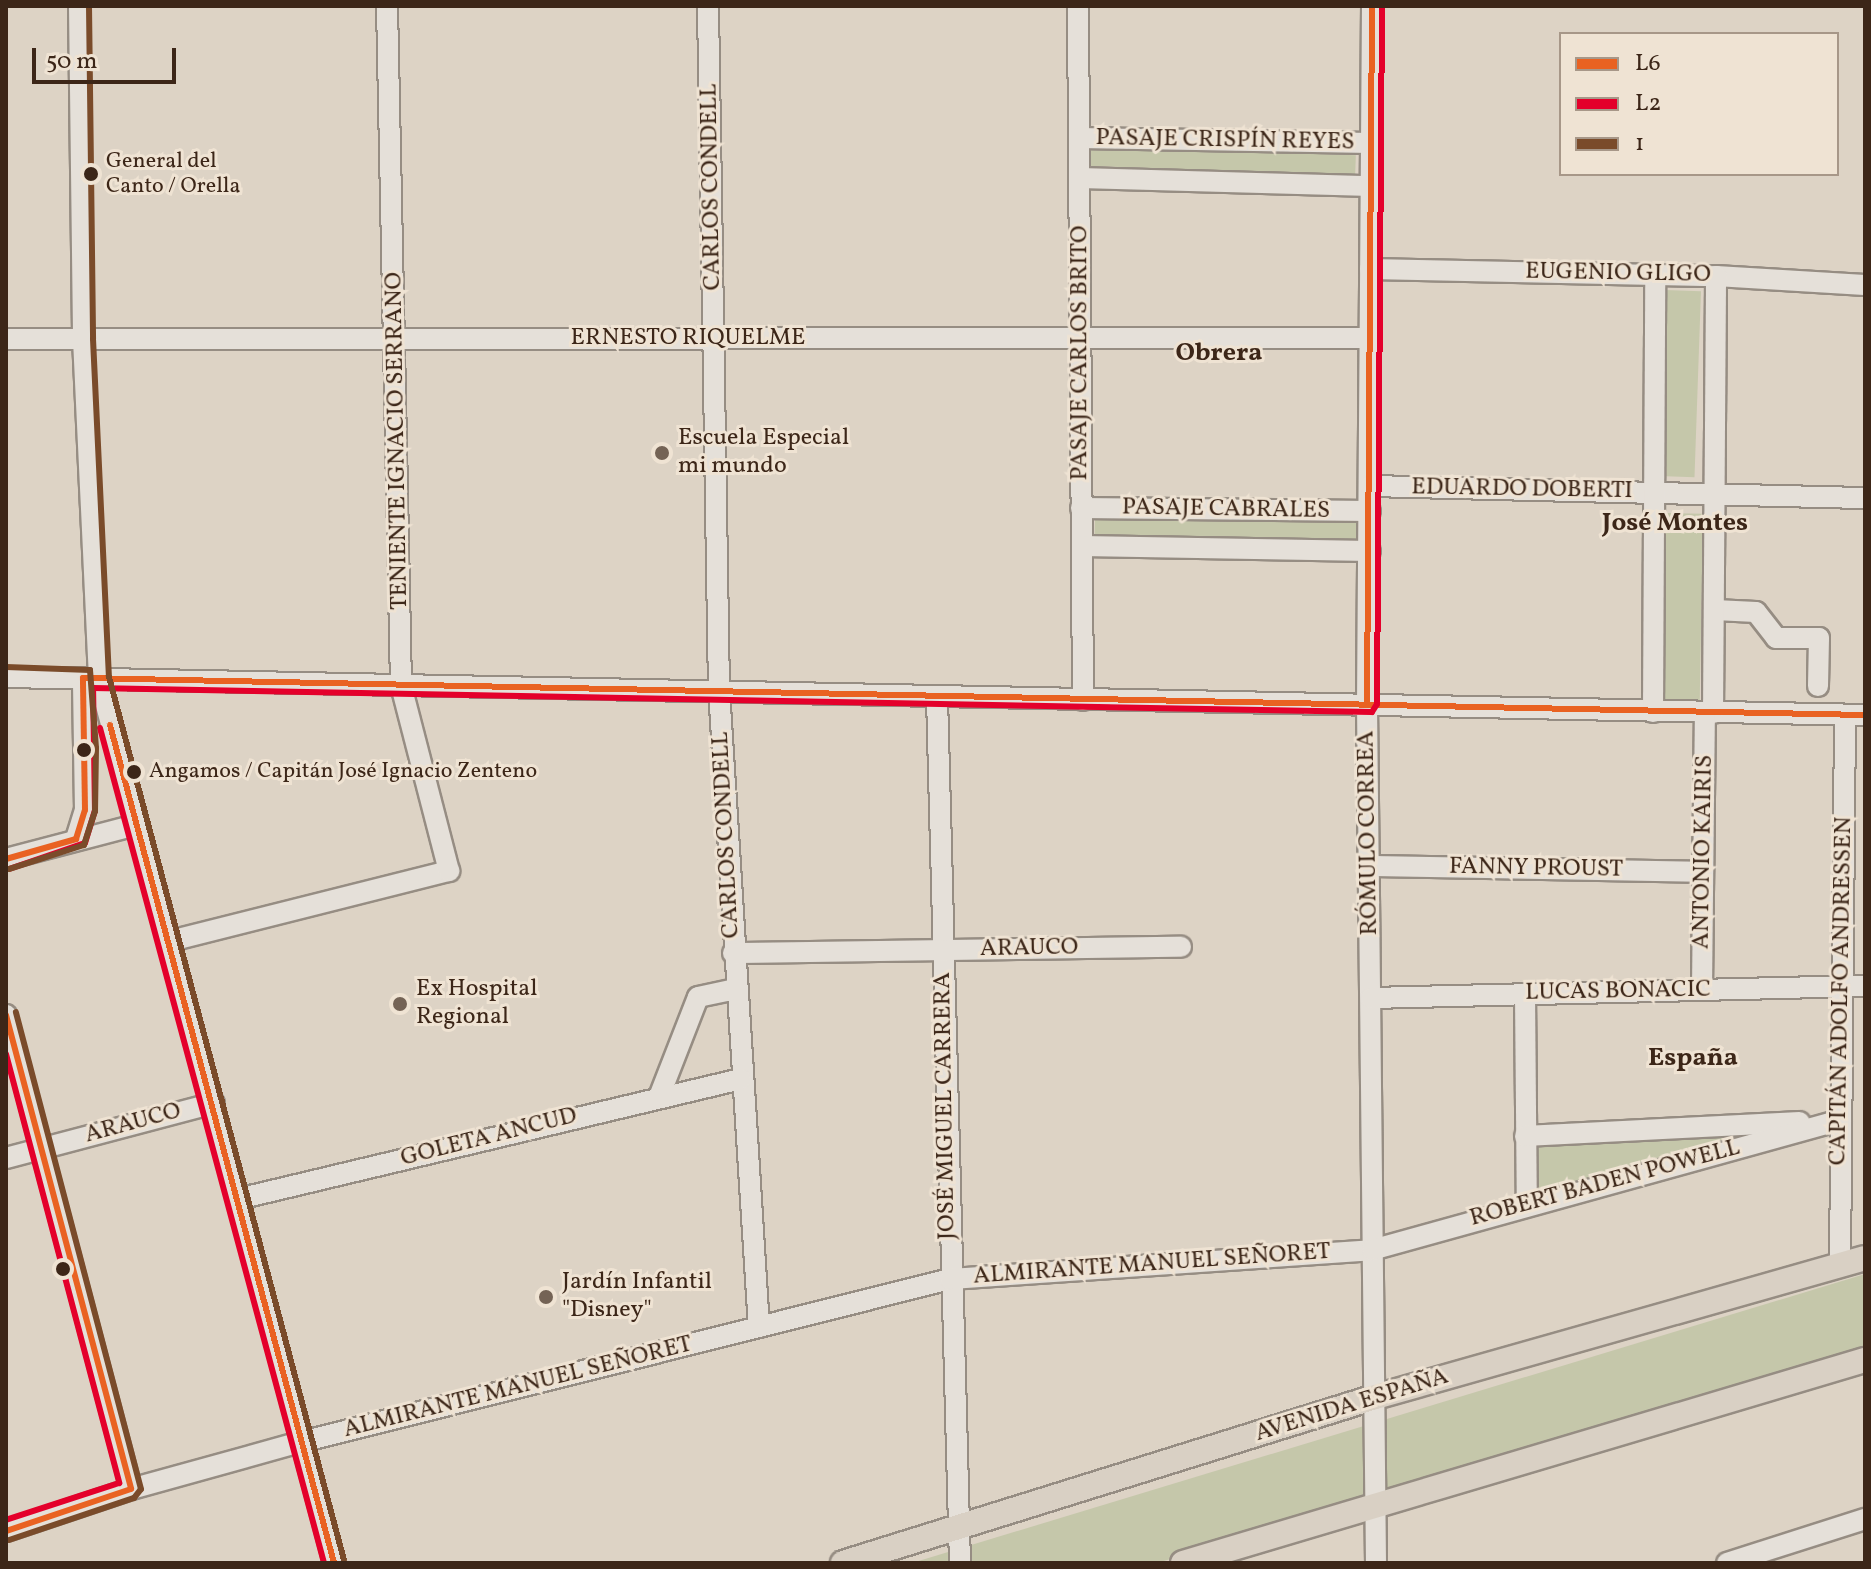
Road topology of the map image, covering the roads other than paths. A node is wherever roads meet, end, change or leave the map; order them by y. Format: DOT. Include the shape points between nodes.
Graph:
graph roads {
  1 [pos="79,6"];
  2 [pos="387,6"];
  3 [pos="708,6"];
  4 [pos="1078,6"];
  5 [pos="1372,6"];
  6 [pos="1079,138"];
  7 [pos="1371,143"];
  8 [pos="1080,178"];
  9 [pos="1371,186"];
  10 [pos="1370,269"];
  11 [pos="1655,274"];
  12 [pos="1716,276"];
  13 [pos="1865,285"];
  14 [pos="1080,338"];
  15 [pos="1371,338"];
  16 [pos="6,339"];
  17 [pos="83,339"];
  18 [pos="398,339"];
  19 [pos="715,339"];
  20 [pos="1371,486"];
  21 [pos="1654,493"];
  22 [pos="1716,494"];
  23 [pos="1865,498"];
  24 [pos="1081,508"];
  25 [pos="1370,511"];
  26 [pos="1082,546"];
  27 [pos="1370,551"];
  28 [pos="1715,610"];
  29 [pos="6,677"];
  30 [pos="91,678"];
  31 [pos="401,685"];
  32 [pos="1818,686"];
  33 [pos="719,690"];
  34 [pos="937,697"];
  35 [pos="1083,700"];
  36 [pos="1367,704"];
  37 [pos="1653,712"];
  38 [pos="1709,714"];
  39 [pos="1855,715"];
  40 [pos="136,825"];
  41 [pos="76,839"];
  42 [pos="6,859"];
  43 [pos="1369,866"];
  44 [pos="1702,872"];
  45 [pos="170,941"];
  46 [pos="1181,947"];
  47 [pos="943,950"];
  48 [pos="733,953"];
  49 [pos="1842,986"];
  50 [pos="1865,986"];
  51 [pos="735,989"];
  52 [pos="1702,990"];
  53 [pos="1525,994"];
  54 [pos="1371,998"];
  55 [pos="6,1015"];
  56 [pos="741,1079"];
  57 [pos="659,1097"];
  58 [pos="214,1103"];
  59 [pos="1840,1120"];
  60 [pos="1525,1136"];
  61 [pos="42,1148"];
  62 [pos="6,1158"];
  63 [pos="238,1199"];
  64 [pos="1527,1204"];
  65 [pos="1372,1250"];
  66 [pos="1865,1258"];
  67 [pos="1840,1266"];
  68 [pos="950,1279"];
  69 [pos="759,1327"];
  70 [pos="1865,1360"];
  71 [pos="1372,1398"];
  72 [pos="301,1442"];
  73 [pos="131,1489"];
  74 [pos="1377,1504"];
  75 [pos="1865,1519"];
  76 [pos="958,1527"];
  77 [pos="6,1531"];
  78 [pos="334,1563"];
  79 [pos="843,1563"];
  80 [pos="960,1563"];
  81 [pos="1183,1563"];
  82 [pos="1376,1563"];
  83 [pos="1727,1563"];
  1 -- 17 [label="street"];
  2 -- 18 [label="street, TENIENTE IGNACIO SERRANO"];
  3 -- 19 [label="street, CARLOS CONDELL"];
  4 -- 6 [label="street, PASAJE CARLOS BRITO"];
  5 -- 7 [label="street, RÓMULO CORREA"];
  6 -- 7 [label="street, PASAJE CRISPÍN REYES"];
  6 -- 8 [label="street, PASAJE CARLOS BRITO"];
  7 -- 9 [label="street, RÓMULO CORREA"];
  8 -- 9 [label="street, PASAJE CRISPÍN REYES"];
  8 -- 14 [label="street, PASAJE CARLOS BRITO"];
  9 -- 10 [label="street, RÓMULO CORREA"];
  10 -- 11 [label="street, EUGENIO GLIGO"];
  10 -- 15 [label="street, RÓMULO CORREA"];
  11 -- 12 [label="street, EUGENIO GLIGO"];
  11 -- 21 [label="street"];
  12 -- 13 [label="street, EUGENIO GLIGO"];
  12 -- 22 [label="street, ANTONIO KAIRIS"];
  14 -- 15 [label="street, ERNESTO RIQUELME"];
  14 -- 19 [label="street, ERNESTO RIQUELME"];
  14 -- 24 [label="street, PASAJE CARLOS BRITO"];
  15 -- 20 [label="street, RÓMULO CORREA"];
  16 -- 17 [label="street, ERNESTO RIQUELME"];
  17 -- 18 [label="street, ERNESTO RIQUELME"];
  17 -- 30 [label="street"];
  18 -- 19 [label="street, ERNESTO RIQUELME"];
  18 -- 31 [label="street, TENIENTE IGNACIO SERRANO"];
  19 -- 33 [label="street, CARLOS CONDELL"];
  20 -- 21 [label="street, EDUARDO DOBERTI"];
  20 -- 25 [label="street, RÓMULO CORREA"];
  21 -- 22 [label="street, EDUARDO DOBERTI"];
  21 -- 37 [label="street"];
  22 -- 23 [label="street, EDUARDO DOBERTI"];
  22 -- 28 [label="street, ANTONIO KAIRIS"];
  24 -- 25 [label="street, PASAJE CABRALES"];
  24 -- 26 [label="street, PASAJE CARLOS BRITO"];
  25 -- 27 [label="street, RÓMULO CORREA"];
  26 -- 27 [label="street, PASAJE CABRALES"];
  26 -- 35 [label="street, PASAJE CARLOS BRITO"];
  27 -- 36 [label="street, RÓMULO CORREA"];
  28 -- 32 [label="street" via="1756,612 1776,638 1819,638"];
  28 -- 38 [label="street, ANTONIO KAIRIS"];
  29 -- 30 [label="street"];
  30 -- 31 [label="street"];
  30 -- 40 [label="street"];
  30 -- 41 [label="street" via="85,810"];
  31 -- 33 [label="street"];
  31 -- 45 [label="street, TENIENTE IGNACIO SERRANO" via="449,871"];
  33 -- 34 [label="street"];
  33 -- 48 [label="street, CARLOS CONDELL"];
  34 -- 35 [label="street"];
  34 -- 47 [label="street, JOSÉ MIGUEL CARRERA"];
  35 -- 36 [label="street"];
  36 -- 37 [label="street"];
  36 -- 43 [label="street, RÓMULO CORREA"];
  37 -- 38 [label="street"];
  38 -- 39 [label="street"];
  38 -- 44 [label="street, ANTONIO KAIRIS"];
  39 -- 49 [label="street, CAPITÁN ADOLFO ANDRESSEN"];
  40 -- 41 [label="street"];
  40 -- 45 [label="street"];
  41 -- 42 [label="street"];
  43 -- 44 [label="street, FANNY PROUST"];
  43 -- 54 [label="street, RÓMULO CORREA"];
  44 -- 52 [label="street, ANTONIO KAIRIS"];
  45 -- 58 [label="street"];
  46 -- 47 [label="street, ARAUCO"];
  47 -- 48 [label="street, ARAUCO"];
  47 -- 68 [label="street, JOSÉ MIGUEL CARRERA"];
  48 -- 51 [label="street, CARLOS CONDELL"];
  49 -- 50 [label="street, LUCAS BONACIC"];
  49 -- 52 [label="street, LUCAS BONACIC"];
  49 -- 59 [label="street, CAPITÁN ADOLFO ANDRESSEN"];
  51 -- 56 [label="street, CARLOS CONDELL"];
  51 -- 57 [label="street" via="698,997"];
  52 -- 53 [label="street, LUCAS BONACIC"];
  53 -- 54 [label="street, LUCAS BONACIC"];
  53 -- 60 [label="street"];
  54 -- 65 [label="street, RÓMULO CORREA"];
  55 -- 61 [label="street"];
  56 -- 57 [label="street, GOLETA ANCUD"];
  56 -- 69 [label="street, CARLOS CONDELL"];
  57 -- 63 [label="street, GOLETA ANCUD"];
  58 -- 61 [label="street, ARAUCO"];
  58 -- 63 [label="street"];
  59 -- 60 [label="street"];
  59 -- 64 [label="street, ROBERT BADEN POWELL"];
  59 -- 67 [label="street, CAPITÁN ADOLFO ANDRESSEN"];
  60 -- 64 [label="street"];
  61 -- 62 [label="street, ARAUCO"];
  61 -- 73 [label="street"];
  63 -- 72 [label="street"];
  64 -- 65 [label="street, ROBERT BADEN POWELL"];
  65 -- 68 [label="street, ALMIRANTE MANUEL SEÑORET"];
  65 -- 71 [label="street, RÓMULO CORREA"];
  66 -- 67 [label="main road, AVENIDA ESPAÑA"];
  67 -- 71 [label="main road, AVENIDA ESPAÑA"];
  68 -- 69 [label="street, ALMIRANTE MANUEL SEÑORET"];
  68 -- 76 [label="street, JOSÉ MIGUEL CARRERA"];
  69 -- 72 [label="street, ALMIRANTE MANUEL SEÑORET"];
  70 -- 74 [label="main road"];
  71 -- 74 [label="street, RÓMULO CORREA"];
  71 -- 76 [label="main road, AVENIDA ESPAÑA"];
  72 -- 73 [label="street, ALMIRANTE MANUEL SEÑORET"];
  72 -- 78 [label="street"];
  73 -- 77 [label="street, ALMIRANTE MANUEL SEÑORET"];
  74 -- 81 [label="main road"];
  74 -- 82 [label="street, RÓMULO CORREA"];
  75 -- 83 [label="street"];
  76 -- 79 [label="main road, AVENIDA ESPAÑA"];
  76 -- 80 [label="street, JOSÉ MIGUEL CARRERA"];
}
